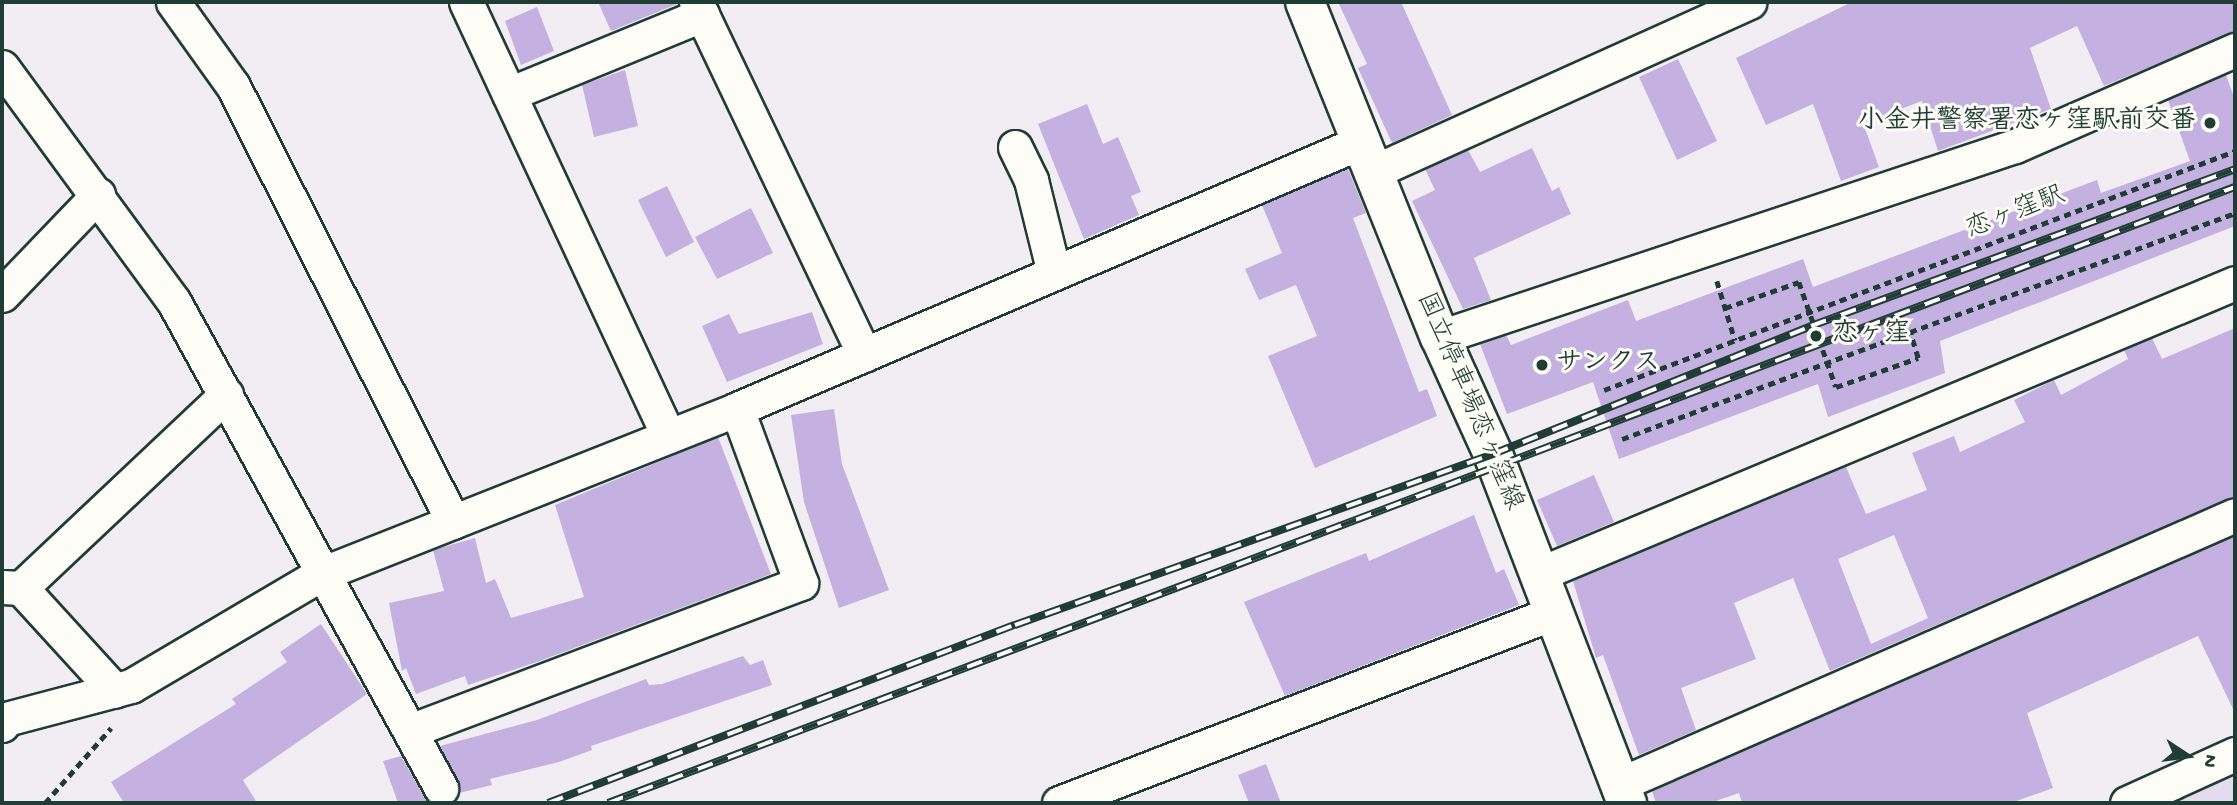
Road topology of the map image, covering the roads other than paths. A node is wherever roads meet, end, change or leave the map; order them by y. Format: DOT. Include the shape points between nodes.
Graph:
graph roads {
  1 [pos="173,2"];
  2 [pos="466,2"];
  3 [pos="1306,2"];
  4 [pos="1749,2"];
  5 [pos="699,8"];
  6 [pos="2235,50"];
  7 [pos="2,67"];
  8 [pos="509,94"];
  9 [pos="1014,147"];
  10 [pos="1367,157"];
  11 [pos="98,195"];
  12 [pos="1054,273"];
  13 [pos="2235,283"];
  14 [pos="2,295"];
  15 [pos="1440,337"];
  16 [pos="864,355"];
  17 [pos="226,395"];
  18 [pos="737,409"];
  19 [pos="668,436"];
  20 [pos="2235,515"];
  21 [pos="453,522"];
  22 [pos="321,574"];
  23 [pos="1539,574"];
  24 [pos="11,587"];
  25 [pos="1553,613"];
  26 [pos="123,689"];
  27 [pos="2,725"];
  28 [pos="412,730"];
  29 [pos="2235,754"];
  30 [pos="441,788"];
  31 [pos="1623,794"];
  32 [pos="1059,803"];
  33 [pos="2127,803"];
  1 -- 21 [label="street" via="233,86"];
  2 -- 8 [label="street"];
  3 -- 10 [label="main road, 国立停車場恋ヶ窪線"];
  4 -- 10 [label="street"];
  5 -- 8 [label="street"];
  5 -- 16 [label="street"];
  6 -- 15 [label="street" via="2015,146"];
  7 -- 11 [label="street"];
  8 -- 19 [label="street"];
  9 -- 12 [label="street" via="1031,180"];
  10 -- 12 [label="street"];
  10 -- 15 [label="main road, 国立停車場恋ヶ窪線"];
  11 -- 14 [label="street"];
  11 -- 17 [label="street" via="174,302"];
  12 -- 16 [label="street"];
  13 -- 23 [label="street"];
  15 -- 23 [label="main road, 国立停車場恋ヶ窪線" via="1493,454"];
  16 -- 18 [label="street"];
  17 -- 22 [label="street" via="303,530"];
  17 -- 24 [label="street"];
  18 -- 19 [label="street"];
  18 -- 28 [label="street" via="802,583"];
  19 -- 21 [label="street"];
  20 -- 31 [label="street"];
  21 -- 22 [label="street"];
  22 -- 26 [label="street"];
  22 -- 28 [label="street"];
  23 -- 25 [label="main road, 国立停車場恋ヶ窪線"];
  24 -- 26 [label="street"];
  25 -- 31 [label="main road, 国立停車場恋ヶ窪線"];
  25 -- 32 [label="street"];
  26 -- 27 [label="street" via="6,719"];
  28 -- 30 [label="street"];
  29 -- 33 [label="street"];
}
